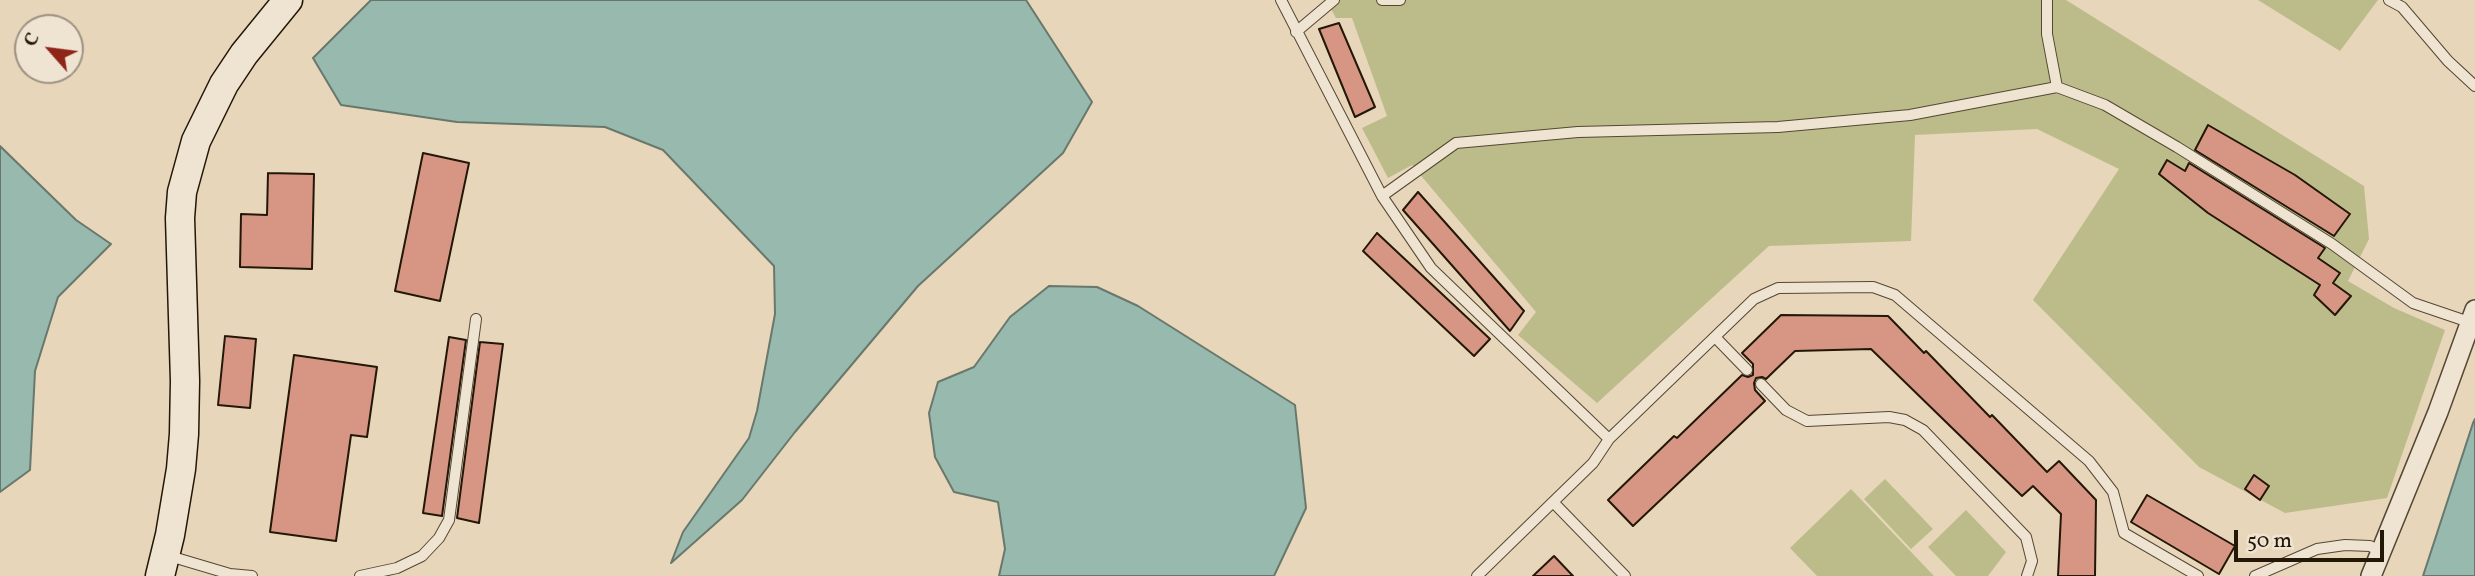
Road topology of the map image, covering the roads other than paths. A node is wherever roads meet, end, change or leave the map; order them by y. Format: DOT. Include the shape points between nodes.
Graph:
graph roads {
  1 [pos="288,0"];
  2 [pos="1281,0"];
  3 [pos="1334,0"];
  4 [pos="1382,0"];
  5 [pos="1400,0"];
  6 [pos="2047,0"];
  7 [pos="2389,0"];
  8 [pos="1296,32"];
  9 [pos="2475,86"];
  10 [pos="2057,87"];
  11 [pos="1382,197"];
  12 [pos="2472,316"];
  13 [pos="476,319"];
  14 [pos="1715,337"];
  15 [pos="1747,370"];
  16 [pos="1761,384"];
  17 [pos="1609,439"];
  18 [pos="1553,502"];
  19 [pos="2380,551"];
  20 [pos="163,565"];
  21 [pos="251,576"];
  22 [pos="360,576"];
  23 [pos="1476,576"];
  24 [pos="1625,576"];
  25 [pos="2027,576"];
  26 [pos="2198,576"];
  27 [pos="2255,576"];
  28 [pos="2371,576"];
  1 -- 20 [label="street" via="224,84 196,141 182,192 184,433"];
  2 -- 8 [label="lane"];
  3 -- 8 [label="lane"];
  4 -- 5 [label="lane"];
  6 -- 10 [label="lane" via="2047,34"];
  7 -- 9 [label="lane" via="2402,7"];
  8 -- 11 [label="lane"];
  10 -- 11 [label="lane" via="1910,115 1779,127 1578,132 1456,143"];
  10 -- 12 [label="lane" via="2105,105 2177,147 2332,244 2413,303"];
  11 -- 17 [label="lane" via="1431,268"];
  12 -- 19 [label="street"];
  13 -- 22 [label="lane" via="449,520 422,556 397,568"];
  14 -- 15 [label="lane"];
  14 -- 17 [label="lane"];
  14 -- 26 [label="lane" via="1754,299 1778,288 1873,287 1895,295 2089,461 2113,492 2124,533"];
  16 -- 25 [label="lane" via="1786,411 1807,421 1889,417 1905,419 1923,430 2026,537 2032,561"];
  17 -- 18 [label="lane" via="1593,463"];
  18 -- 23 [label="lane"];
  18 -- 24 [label="lane"];
  19 -- 27 [label="lane" via="2345,545 2317,549"];
  19 -- 28 [label="street"];
  20 -- 21 [label="lane"];
}
